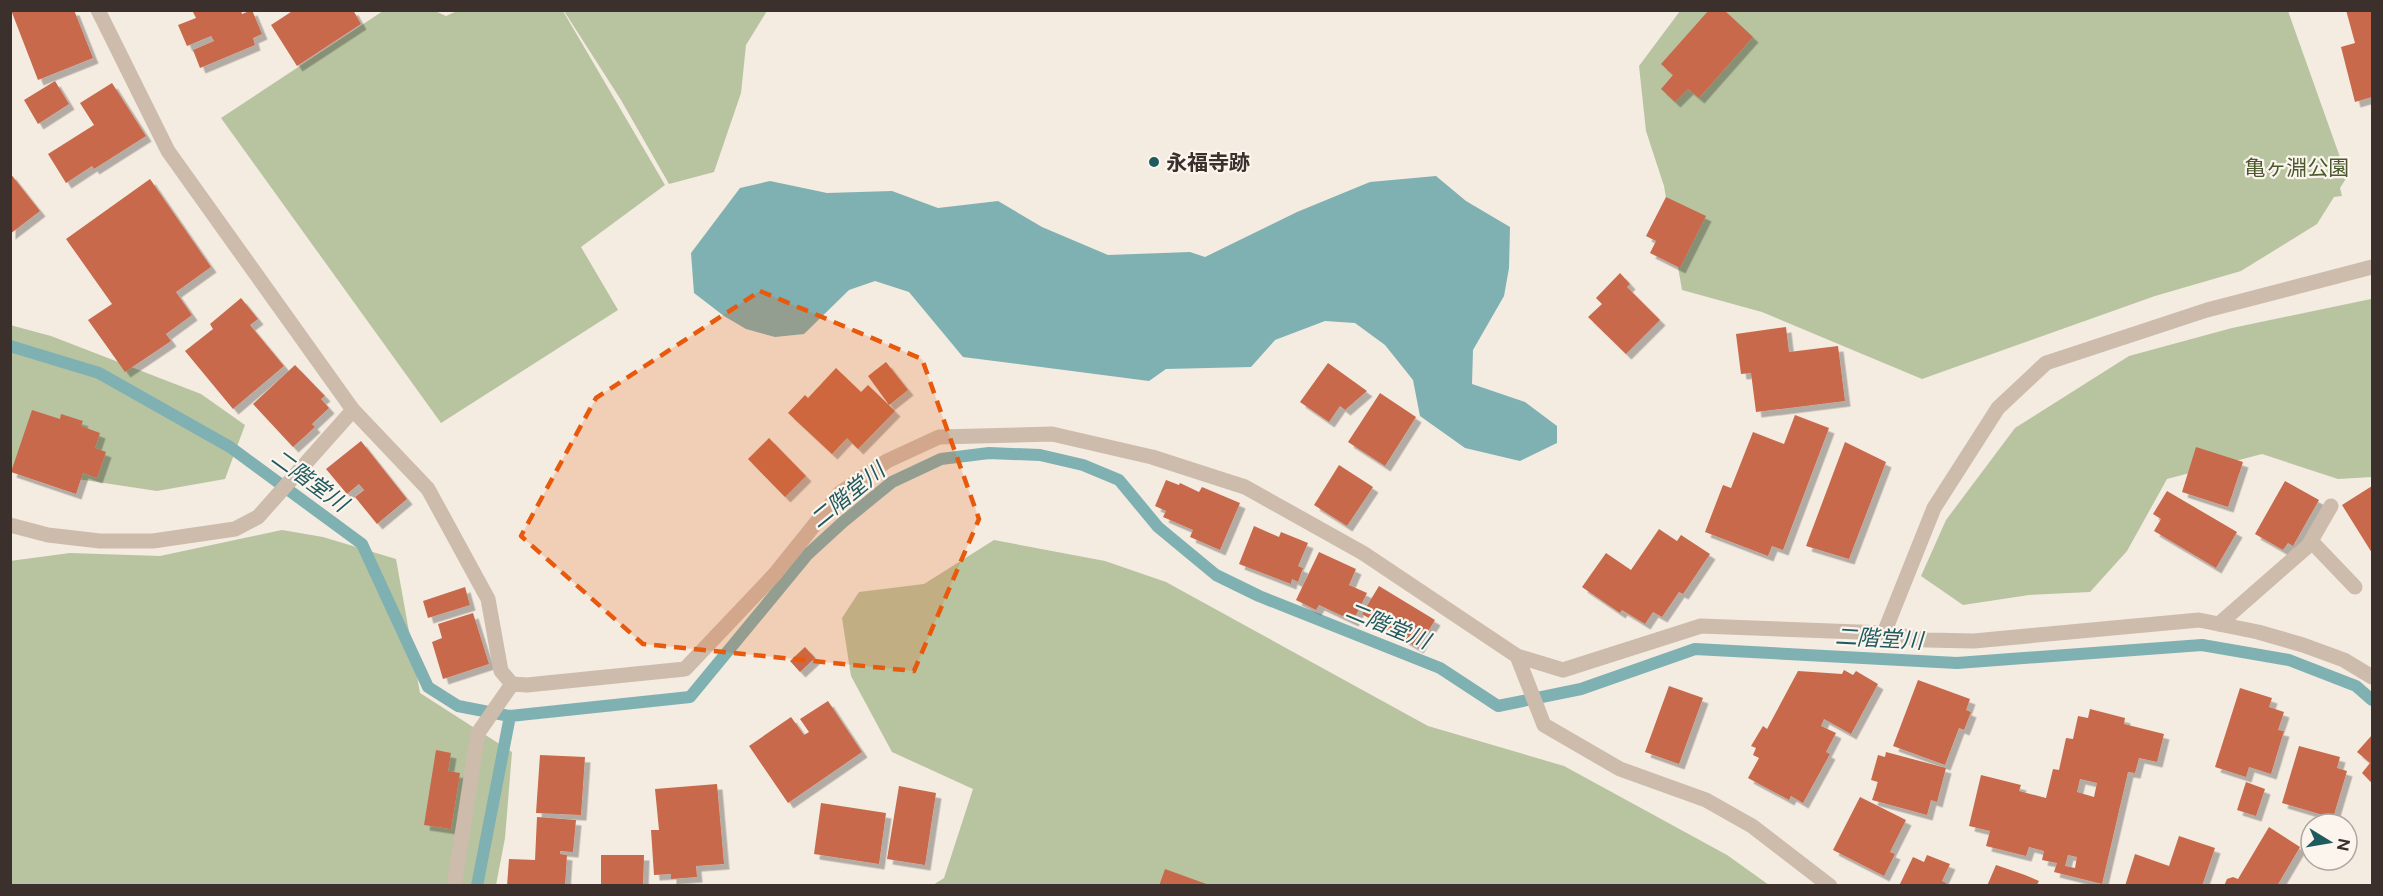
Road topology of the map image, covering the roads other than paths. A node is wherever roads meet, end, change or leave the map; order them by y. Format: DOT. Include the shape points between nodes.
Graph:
graph roads {
  1 [pos="98,10"];
  2 [pos="2373,267"];
  3 [pos="353,410"];
  4 [pos="2331,506"];
  5 [pos="10,525"];
  6 [pos="2311,541"];
  7 [pos="2355,587"];
  8 [pos="2219,624"];
  9 [pos="1884,633"];
  10 [pos="1516,656"];
  11 [pos="2373,677"];
  12 [pos="512,684"];
  13 [pos="454,885"];
  14 [pos="1830,885"];
  1 -- 3 [label="street" via="168,151"];
  2 -- 9 [label="street" via="2207,310 2046,363 1998,408 1934,508"];
  3 -- 5 [label="street" via="258,516 235,530 153,541 100,541 48,535"];
  3 -- 12 [label="street" via="428,489 488,599 501,671"];
  4 -- 6 [label="street"];
  6 -- 7 [label="street"];
  6 -- 8 [label="street"];
  8 -- 9 [label="street" via="2199,620 1974,640 1927,640"];
  8 -- 11 [label="street" via="2303,645 2344,660"];
  9 -- 10 [label="street" via="1701,626 1563,670"];
  10 -- 12 [label="street" via="1363,553 1245,488 1152,457 1052,434 939,437 887,461 840,493 776,574 685,669"];
  10 -- 14 [label="street" via="1544,725 1620,769 1706,800 1752,826"];
  12 -- 13 [label="street" via="478,733"];
}
